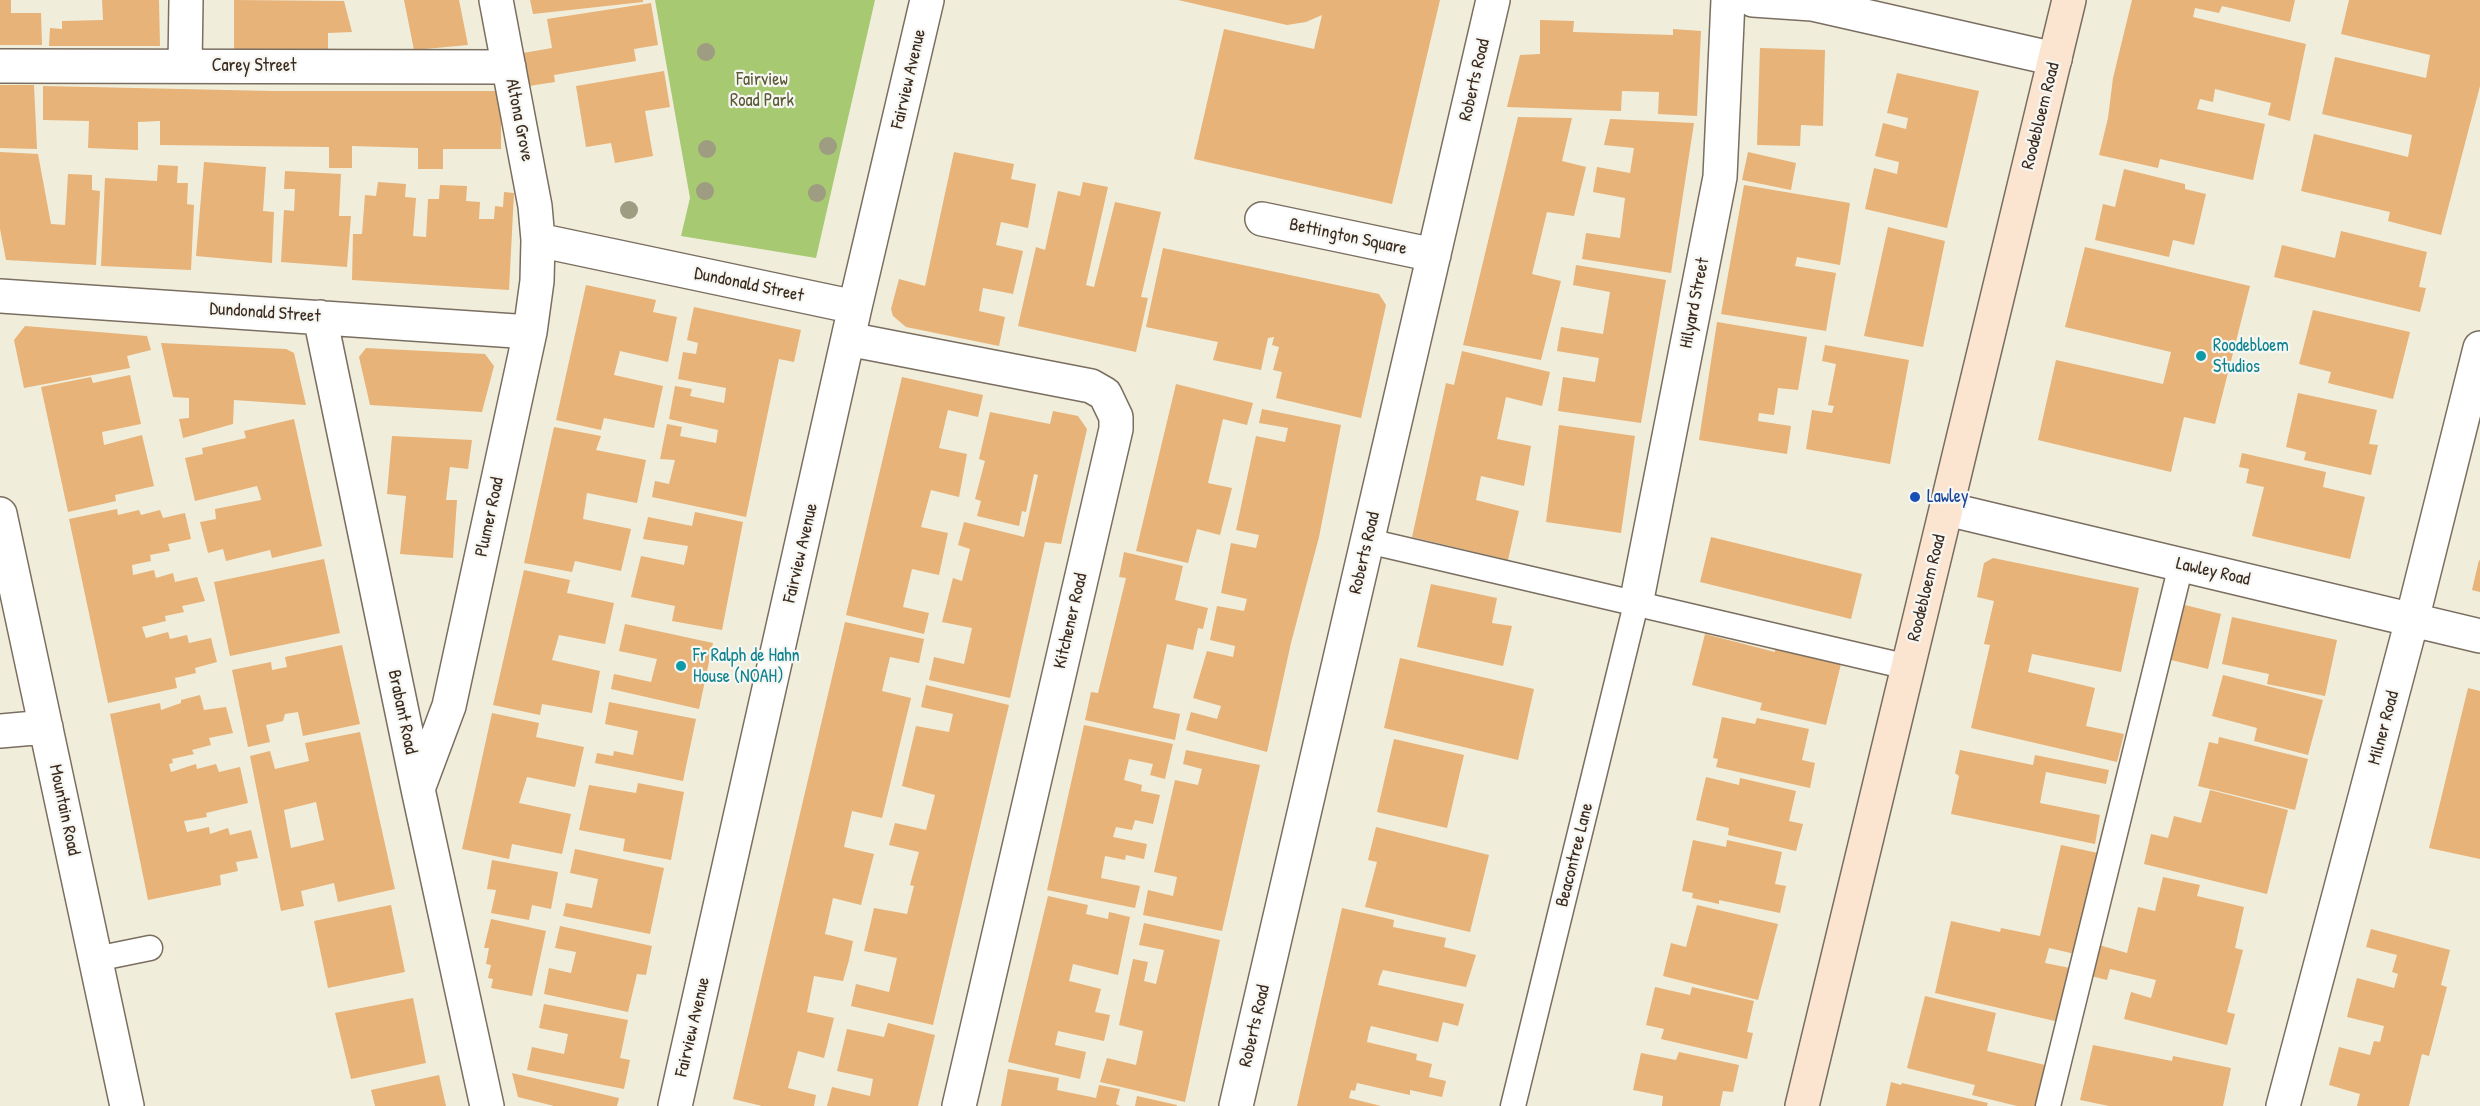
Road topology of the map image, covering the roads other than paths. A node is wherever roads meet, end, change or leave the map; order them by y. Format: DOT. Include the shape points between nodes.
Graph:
graph roads {
  1 [pos="186,0"];
  2 [pos="496,0"];
  3 [pos="927,0"];
  4 [pos="1493,0"];
  5 [pos="1728,0"];
  6 [pos="1753,0"];
  7 [pos="2069,0"];
  8 [pos="2055,59"];
  9 [pos="0,66"];
  10 [pos="185,66"];
  11 [pos="509,67"];
  12 [pos="1262,219"];
  13 [pos="538,240"];
  14 [pos="1434,255"];
  15 [pos="0,296"];
  16 [pos="855,307"];
  17 [pos="320,317"];
  18 [pos="530,332"];
  19 [pos="848,339"];
  20 [pos="2480,348"];
  21 [pos="1947,509"];
  22 [pos="0,514"];
  23 [pos="1368,541"];
  24 [pos="2181,565"];
  25 [pos="1636,604"];
  26 [pos="2412,620"];
  27 [pos="2480,636"];
  28 [pos="1908,667"];
  29 [pos="46,727"];
  30 [pos="0,731"];
  31 [pos="418,789"];
  32 [pos="150,948"];
  33 [pos="96,959"];
  34 [pos="127,1106"];
  35 [pos="487,1106"];
  36 [pos="675,1106"];
  37 [pos="959,1106"];
  38 [pos="1236,1106"];
  39 [pos="1513,1106"];
  40 [pos="1802,1106"];
  41 [pos="2048,1106"];
  42 [pos="2283,1106"];
  1 -- 10 [label="street"];
  2 -- 11 [label="street, Altona Grove"];
  3 -- 16 [label="street, Fairview Avenue"];
  4 -- 14 [label="street, Roberts Road"];
  5 -- 25 [label="street, Hilyard Street" via="1720,177"];
  6 -- 8 [label="street" via="1812,4"];
  7 -- 8 [label="street, Roodebloem Road"];
  8 -- 21 [label="street, Roodebloem Road"];
  9 -- 10 [label="street, Carey Street"];
  10 -- 11 [label="street, Carey Street"];
  11 -- 13 [label="street, Altona Grove"];
  12 -- 14 [label="street, Bettington Square"];
  13 -- 16 [label="street, Dundonald Street"];
  13 -- 18 [label="street, Plumer Road"];
  14 -- 23 [label="street, Roberts Road"];
  15 -- 17 [label="street, Dundonald Street"];
  16 -- 19 [label="street, Fairview Avenue"];
  17 -- 18 [label="street, Dundonald Street"];
  17 -- 31 [label="street, Brabant Road"];
  18 -- 31 [label="street, Plumer Road" via="449,706"];
  19 -- 36 [label="street, Fairview Avenue"];
  19 -- 37 [label="street, Kitchener Road" via="1092,386 1105,394 1116,417"];
  20 -- 26 [label="street, Milner Road"];
  21 -- 24 [label="street, Lawley Road"];
  21 -- 28 [label="street, Roodebloem Road"];
  22 -- 29 [label="street, Mountain Road"];
  23 -- 25 [label="lane"];
  23 -- 38 [label="street, Roberts Road"];
  24 -- 26 [label="street, Lawley Road"];
  24 -- 41 [label="lane"];
  25 -- 28 [label="lane"];
  25 -- 39 [label="lane, Beacontree Lane"];
  26 -- 27 [label="street, Lawley Road"];
  26 -- 42 [label="street, Milner Road"];
  28 -- 40 [label="street, Roodebloem Road"];
  29 -- 30 [label="street"];
  29 -- 33 [label="street, Mountain Road"];
  31 -- 35 [label="street, Brabant Road"];
  32 -- 33 [label="lane"];
  33 -- 34 [label="street, Mountain Road"];
}
